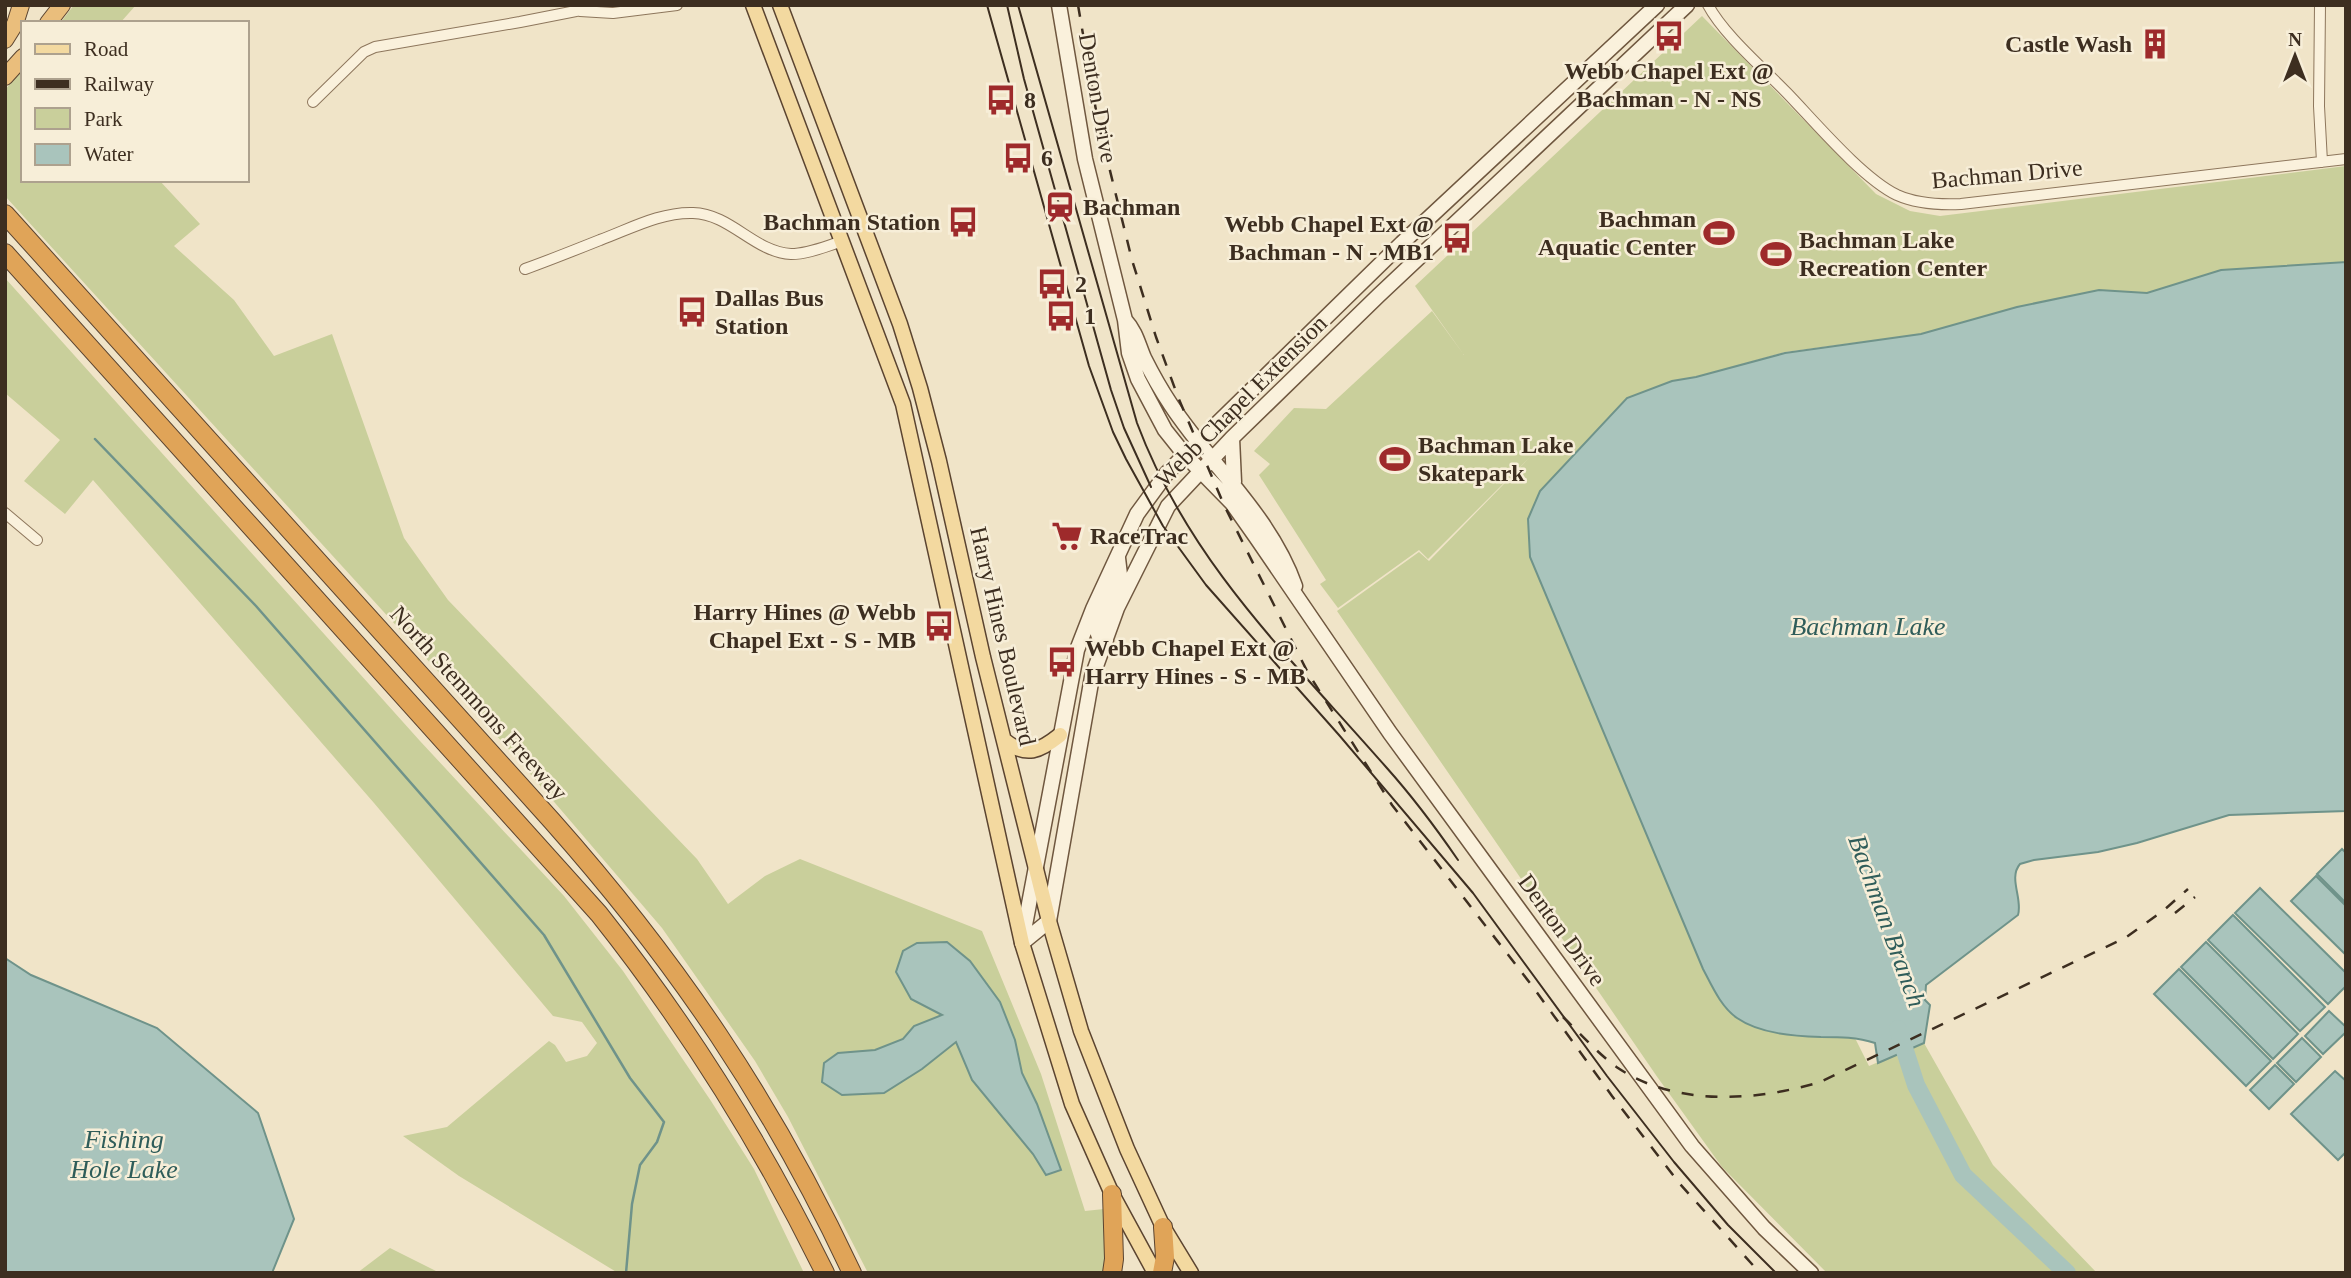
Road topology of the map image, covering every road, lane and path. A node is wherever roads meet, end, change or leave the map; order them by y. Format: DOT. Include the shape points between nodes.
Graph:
graph roads {
  1 [pos="10,5"];
  2 [pos="21,5"];
  3 [pos="592,5"];
  4 [pos="677,5"];
  5 [pos="753,5"];
  6 [pos="779,5"];
  7 [pos="1059,5"];
  8 [pos="1657,5"];
  9 [pos="1687,5"];
  10 [pos="1708,5"];
  11 [pos="2320,5"];
  12 [pos="576,11"];
  13 [pos="15,24"];
  14 [pos="5,40"];
  15 [pos="21,59"];
  16 [pos="5,77"];
  17 [pos="313,102"];
  18 [pos="1543,112"];
  19 [pos="1556,128"];
  20 [pos="2346,159"];
  21 [pos="2322,162"];
  22 [pos="5,214"];
  23 [pos="868,237"];
  24 [pos="843,241"];
  25 [pos="1402,243"];
  26 [pos="5,253"];
  27 [pos="1417,260"];
  28 [pos="525,270"];
  29 [pos="1364,281"];
  30 [pos="1125,320"];
  31 [pos="1326,347"];
  32 [pos="1232,438"];
  33 [pos="1199,442"];
  34 [pos="1185,454"];
  35 [pos="1212,458"];
  36 [pos="939,461"];
  37 [pos="917,466"];
  38 [pos="1200,470"];
  39 [pos="1234,484"];
  40 [pos="5,513"];
  41 [pos="37,540"];
  42 [pos="1118,557"];
  43 [pos="1299,597"];
  44 [pos="1105,640"];
  45 [pos="983,657"];
  46 [pos="958,662"];
  47 [pos="1060,734"];
  48 [pos="1003,740"];
  49 [pos="1036,870"];
  50 [pos="1049,921"];
  51 [pos="1021,943"];
  52 [pos="1112,1194"];
  53 [pos="1163,1227"];
  54 [pos="825,1273"];
  55 [pos="852,1273"];
  56 [pos="1112,1273"];
  57 [pos="1155,1273"];
  58 [pos="1162,1273"];
  59 [pos="1191,1273"];
  60 [pos="1811,1273"];
  1 -- 13 [label="street"];
  2 -- 13 [label="highway"];
  3 -- 12 [label="street"];
  4 -- 12 [label="street" via="613,13"];
  5 -- 24 [label="main road, Harry Hines Boulevard"];
  6 -- 23 [label="main road, Harry Hines Boulevard"];
  7 -- 30 [label="main road, Denton Drive" via="1085,159"];
  8 -- 18 [label="main road, Webb Chapel Extension"];
  9 -- 19 [label="main road, Webb Chapel Extension"];
  10 -- 21 [label="street, Bachman Drive" via="1746,52 1872,178 1912,200 1961,204"];
  11 -- 21 [label="street"];
  12 -- 17 [label="street" via="375,47 364,52"];
  13 -- 14 [label="highway"];
  15 -- 16 [label="highway"];
  18 -- 19 [label="main road"];
  18 -- 25 [label="main road, Webb Chapel Extension"];
  19 -- 27 [label="main road, Webb Chapel Extension"];
  20 -- 21 [label="street, Bachman Drive"];
  22 -- 55 [label="highway, North Stemmons Freeway" via="636,920 752,1085 807,1180"];
  23 -- 24 [label="main road"];
  23 -- 36 [label="main road, Harry Hines Boulevard" via="900,324"];
  24 -- 28 [label="street" via="807,253 781,253 723,220 681,214 651,220"];
  24 -- 37 [label="main road, Harry Hines Boulevard" via="899,391"];
  25 -- 27 [label="main road"];
  25 -- 29 [label="main road, Webb Chapel Extension"];
  26 -- 54 [label="highway, North Stemmons Freeway" via="599,914 665,1000 723,1088"];
  27 -- 31 [label="main road, Webb Chapel Extension"];
  29 -- 31 [label="main road" via="1355,304 1325,335"];
  29 -- 33 [label="main road, Webb Chapel Extension"];
  30 -- 33 [label="main road, Denton Drive" via="1161,390"];
  30 -- 34 [label="main road, Denton Drive" via="1129,353 1139,379 1165,430"];
  31 -- 32 [label="main road, Webb Chapel Extension"];
  32 -- 35 [label="main road, Webb Chapel Extension"];
  32 -- 39 [label="main road"];
  33 -- 34 [label="main road, Webb Chapel Extension"];
  33 -- 35 [label="main road, Denton Drive"];
  34 -- 38 [label="main road, Denton Drive"];
  34 -- 42 [label="main road, Webb Chapel Extension" via="1137,514"];
  35 -- 38 [label="main road, Webb Chapel Extension"];
  35 -- 39 [label="main road, Denton Drive"];
  36 -- 37 [label="main road"];
  36 -- 45 [label="main road, Harry Hines Boulevard"];
  37 -- 46 [label="main road, Harry Hines Boulevard"];
  38 -- 43 [label="main road, Denton Drive" via="1232,503"];
  38 -- 44 [label="main road, Webb Chapel Extension" via="1157,525"];
  39 -- 43 [label="main road, Denton Drive" via="1288,566"];
  40 -- 41 [label="street"];
  42 -- 44 [label="main road" via="1119,575 1097,631"];
  42 -- 47 [label="main road, Webb Chapel Extension" via="1077,650"];
  43 -- 60 [label="main road, Denton Drive" via="1390,733 1692,1146 1764,1228"];
  44 -- 50 [label="main road, Webb Chapel Extension" via="1092,677"];
  45 -- 46 [label="main road"];
  45 -- 48 [label="main road, Harry Hines Boulevard"];
  46 -- 51 [label="main road, Harry Hines Boulevard"];
  47 -- 48 [label="main road" via="1035,751 1021,750"];
  47 -- 49 [label="main road, Webb Chapel Extension"];
  48 -- 49 [label="main road, Harry Hines Boulevard"];
  49 -- 50 [label="main road, Harry Hines Boulevard"];
  49 -- 51 [label="main road, Webb Chapel Extension"];
  50 -- 51 [label="main road"];
  50 -- 53 [label="main road, Harry Hines Boulevard" via="1099,1080"];
  51 -- 52 [label="main road, Harry Hines Boulevard" via="1072,1104"];
  52 -- 56 [label="highway"];
  52 -- 57 [label="main road, Harry Hines Boulevard"];
  53 -- 58 [label="highway"];
  53 -- 59 [label="main road, Harry Hines Boulevard"];
}
